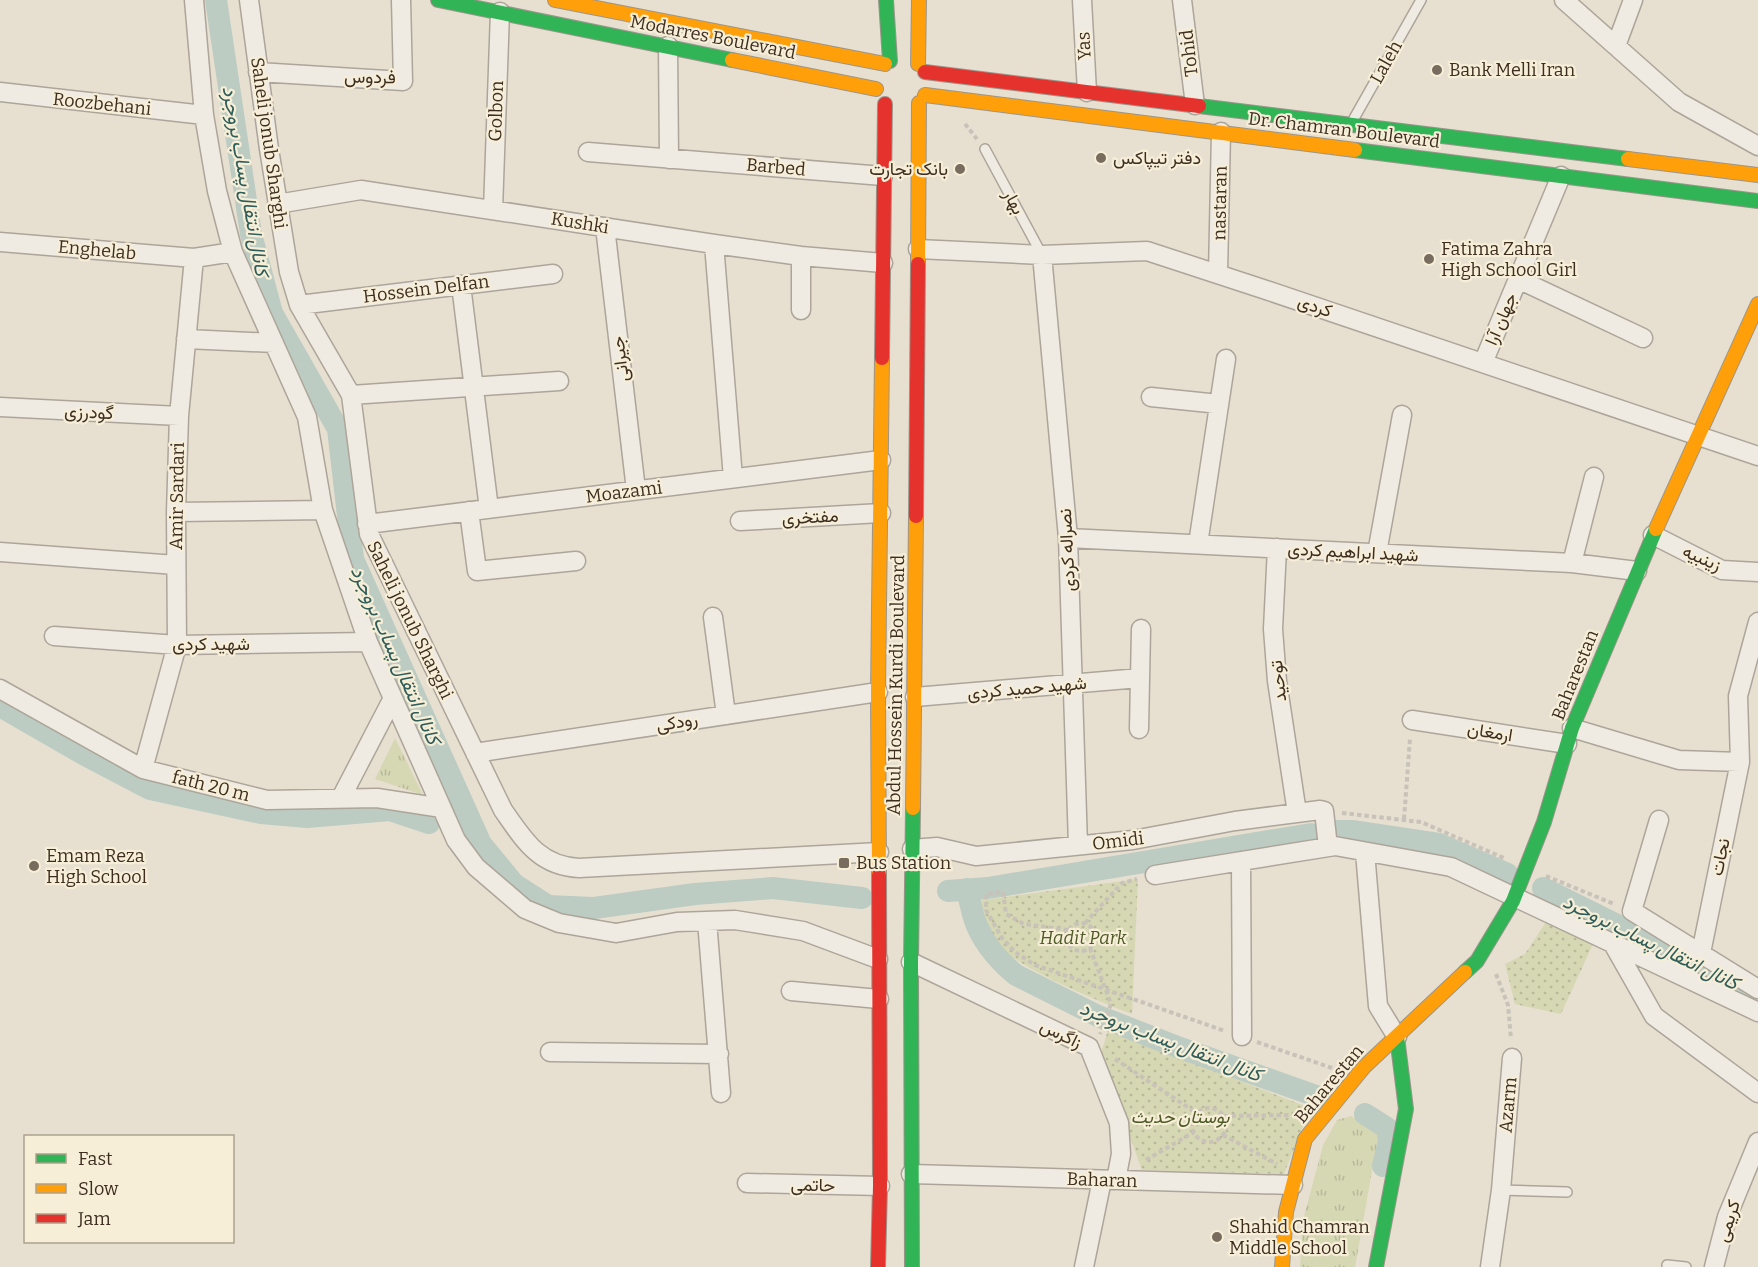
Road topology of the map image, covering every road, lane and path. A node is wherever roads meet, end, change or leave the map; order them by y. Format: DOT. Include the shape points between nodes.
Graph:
graph roads {
  1 [pos="194,0"];
  2 [pos="249,0"];
  3 [pos="401,0"];
  4 [pos="438,0"];
  5 [pos="555,0"];
  6 [pos="886,0"];
  7 [pos="919,0"];
  8 [pos="1082,0"];
  9 [pos="1182,0"];
  10 [pos="1421,0"];
  11 [pos="1564,0"];
  12 [pos="1633,0"];
  13 [pos="500,12"];
  14 [pos="668,46"];
  15 [pos="1616,46"];
  16 [pos="904,63"];
  17 [pos="258,72"];
  18 [pos="876,89"];
  19 [pos="0,92"];
  20 [pos="1087,92"];
  21 [pos="922,99"];
  22 [pos="885,104"];
  23 [pos="1195,105"];
  24 [pos="204,115"];
  25 [pos="1350,124"];
  26 [pos="1221,132"];
  27 [pos="1758,146"];
  28 [pos="985,148"];
  29 [pos="588,152"];
  30 [pos="669,159"];
  31 [pos="894,170"];
  32 [pos="1758,175"];
  33 [pos="918,176"];
  34 [pos="1561,176"];
  35 [pos="1758,201"];
  36 [pos="277,204"];
  37 [pos="493,210"];
  38 [pos="605,227"];
  39 [pos="0,242"];
  40 [pos="714,244"];
  41 [pos="918,249"];
  42 [pos="233,252"];
  43 [pos="1042,255"];
  44 [pos="801,256"];
  45 [pos="194,258"];
  46 [pos="883,263"];
  47 [pos="553,274"];
  48 [pos="1218,274"];
  49 [pos="1518,279"];
  50 [pos="461,285"];
  51 [pos="1758,304"];
  52 [pos="299,305"];
  53 [pos="801,310"];
  54 [pos="1753,327"];
  55 [pos="1643,338"];
  56 [pos="186,339"];
  57 [pos="274,343"];
  58 [pos="1226,358"];
  59 [pos="1483,363"];
  60 [pos="559,381"];
  61 [pos="473,387"];
  62 [pos="351,395"];
  63 [pos="1151,397"];
  64 [pos="1219,404"];
  65 [pos="0,407"];
  66 [pos="1402,415"];
  67 [pos="179,417"];
  68 [pos="1699,436"];
  69 [pos="1758,456"];
  70 [pos="881,460"];
  71 [pos="1594,477"];
  72 [pos="733,478"];
  73 [pos="636,490"];
  74 [pos="489,509"];
  75 [pos="323,510"];
  76 [pos="469,511"];
  77 [pos="176,512"];
  78 [pos="880,513"];
  79 [pos="740,521"];
  80 [pos="367,524"];
  81 [pos="1653,535"];
  82 [pos="1068,538"];
  83 [pos="1198,544"];
  84 [pos="1277,548"];
  85 [pos="0,552"];
  86 [pos="1377,553"];
  87 [pos="576,561"];
  88 [pos="1572,562"];
  89 [pos="176,565"];
  90 [pos="1637,571"];
  91 [pos="1756,572"];
  92 [pos="713,617"];
  93 [pos="1758,622"];
  94 [pos="1141,629"];
  95 [pos="54,636"];
  96 [pos="368,642"];
  97 [pos="177,645"];
  98 [pos="1140,678"];
  99 [pos="1073,684"];
  100 [pos="0,689"];
  101 [pos="878,692"];
  102 [pos="915,697"];
  103 [pos="393,698"];
  104 [pos="726,715"];
  105 [pos="1412,720"];
  106 [pos="1139,729"];
  107 [pos="1570,736"];
  108 [pos="475,753"];
  109 [pos="1740,762"];
  110 [pos="143,769"];
  111 [pos="341,798"];
  112 [pos="442,808"];
  113 [pos="1324,811"];
  114 [pos="1297,813"];
  115 [pos="1404,819"];
  116 [pos="1659,820"];
  117 [pos="1078,845"];
  118 [pos="1328,847"];
  119 [pos="895,850"];
  120 [pos="1365,852"];
  121 [pos="1241,861"];
  122 [pos="1526,867"];
  123 [pos="1155,875"];
  124 [pos="1515,897"];
  125 [pos="1632,911"];
  126 [pos="707,921"];
  127 [pos="1085,923"];
  128 [pos="1068,930"];
  129 [pos="1612,942"];
  130 [pos="1486,946"];
  131 [pos="1090,948"];
  132 [pos="1701,953"];
  133 [pos="894,960"];
  134 [pos="1758,988"];
  135 [pos="1106,989"];
  136 [pos="790,991"];
  137 [pos="879,999"];
  138 [pos="1148,1004"];
  139 [pos="1758,1012"];
  140 [pos="1242,1036"];
  141 [pos="1397,1037"];
  142 [pos="1101,1043"];
  143 [pos="550,1052"];
  144 [pos="719,1054"];
  145 [pos="1110,1055"];
  146 [pos="1512,1058"];
  147 [pos="1758,1093"];
  148 [pos="721,1094"];
  149 [pos="1198,1114"];
  150 [pos="1325,1114"];
  151 [pos="1223,1116"];
  152 [pos="1194,1132"];
  153 [pos="1223,1135"];
  154 [pos="1758,1142"];
  155 [pos="1146,1160"];
  156 [pos="911,1174"];
  157 [pos="1109,1180"];
  158 [pos="1295,1180"];
  159 [pos="747,1183"];
  160 [pos="880,1186"];
  161 [pos="1501,1190"];
  162 [pos="1567,1192"];
  163 [pos="1667,1265"];
  164 [pos="878,1267"];
  165 [pos="912,1267"];
  166 [pos="1084,1267"];
  167 [pos="1282,1267"];
  168 [pos="1376,1267"];
  169 [pos="1490,1267"];
  170 [pos="1686,1267"];
  171 [pos="1714,1267"];
  1 -- 24 [label="street, زاگرس"];
  2 -- 17 [label="street, Saheli jonub Sharghi"];
  3 -- 17 [label="street, فردوس" via="403,81"];
  4 -- 13 [label="main road, Modarres Boulevard"];
  5 -- 16 [label="main road, Modarres Boulevard"];
  6 -- 16 [label="main road" via="886,26"];
  7 -- 16 [label="main road"];
  8 -- 20 [label="street, Yas"];
  9 -- 23 [label="street, Tohid"];
  10 -- 25 [label="lane, Laleh"];
  11 -- 15 [label="street"];
  12 -- 15 [label="street"];
  13 -- 14 [label="main road, Modarres Boulevard"];
  13 -- 37 [label="street, Golbon"];
  14 -- 18 [label="main road, Modarres Boulevard"];
  14 -- 30 [label="street"];
  15 -- 27 [label="street" via="1679,102"];
  16 -- 18 [label="main road" via="879,71"];
  16 -- 20 [label="main road, Dr. Chamran Boulevard"];
  16 -- 21 [label="main road" via="927,79"];
  17 -- 36 [label="street, Saheli jonub Sharghi"];
  18 -- 22 [label="main road"];
  19 -- 24 [label="street, Roozbehani"];
  20 -- 23 [label="main road, Dr. Chamran Boulevard"];
  21 -- 22 [label="main road" via="902,110"];
  21 -- 26 [label="main road, Dr. Chamran Boulevard"];
  21 -- 33 [label="main road, Abdul Hossein Kurdi Boulevard"];
  22 -- 31 [label="main road, Abdul Hossein Kurdi Boulevard"];
  23 -- 25 [label="main road, Dr. Chamran Boulevard"];
  24 -- 42 [label="street, زاگرس" via="217,191"];
  25 -- 32 [label="main road, Dr. Chamran Boulevard"];
  26 -- 34 [label="main road, Dr. Chamran Boulevard"];
  26 -- 48 [label="street, nastaran"];
  28 -- 43 [label="lane, بهار"];
  29 -- 30 [label="street, Barbed"];
  30 -- 31 [label="street, Barbed"];
  31 -- 33 [label="main road" via="912,170"];
  31 -- 46 [label="main road, Abdul Hossein Kurdi Boulevard"];
  33 -- 41 [label="main road, Abdul Hossein Kurdi Boulevard"];
  34 -- 35 [label="main road, Dr. Chamran Boulevard"];
  34 -- 49 [label="street, جهان آرا"];
  36 -- 37 [label="street, Kushki" via="362,190"];
  36 -- 52 [label="street, Saheli jonub Sharghi"];
  37 -- 38 [label="street, Kushki"];
  38 -- 40 [label="street, Kushki"];
  38 -- 73 [label="street, جیرانی"];
  39 -- 45 [label="street, Enghelab"];
  40 -- 44 [label="street, Kushki"];
  40 -- 72 [label="street"];
  41 -- 43 [label="street, کردی"];
  41 -- 102 [label="main road, Abdul Hossein Kurdi Boulevard"];
  42 -- 45 [label="street"];
  42 -- 57 [label="street, زاگرس"];
  43 -- 48 [label="street, کردی" via="1147,251"];
  43 -- 82 [label="street, نصراله کردی"];
  44 -- 46 [label="street, Kushki"];
  44 -- 53 [label="street"];
  45 -- 56 [label="street, Amir Sardari"];
  46 -- 70 [label="main road, Abdul Hossein Kurdi Boulevard"];
  47 -- 50 [label="street, Hossein Delfan"];
  48 -- 59 [label="street, کردی"];
  49 -- 55 [label="street"];
  49 -- 59 [label="street, جهان آرا"];
  50 -- 52 [label="street, Hossein Delfan"];
  50 -- 61 [label="street"];
  51 -- 54 [label="main road, Baharestan"];
  52 -- 62 [label="street, Saheli jonub Sharghi"];
  54 -- 68 [label="main road, Baharestan"];
  56 -- 57 [label="street"];
  56 -- 67 [label="street, Amir Sardari"];
  57 -- 75 [label="street, زاگرس" via="307,417"];
  58 -- 64 [label="street"];
  59 -- 68 [label="street, کردی"];
  60 -- 61 [label="street"];
  61 -- 62 [label="street"];
  61 -- 74 [label="street"];
  62 -- 80 [label="street, Saheli jonub Sharghi"];
  63 -- 64 [label="street"];
  64 -- 83 [label="street"];
  65 -- 67 [label="street, گودرزی"];
  66 -- 86 [label="street"];
  67 -- 77 [label="street, Amir Sardari"];
  68 -- 69 [label="street"];
  68 -- 81 [label="main road, Baharestan"];
  70 -- 72 [label="street, Moazami"];
  70 -- 78 [label="main road, Abdul Hossein Kurdi Boulevard"];
  71 -- 88 [label="street"];
  72 -- 73 [label="street, Moazami"];
  73 -- 74 [label="street, Moazami"];
  74 -- 76 [label="street, Moazami"];
  75 -- 77 [label="street"];
  75 -- 96 [label="street, زاگرس"];
  76 -- 80 [label="street, Moazami"];
  76 -- 87 [label="street" via="477,571"];
  77 -- 89 [label="street, Amir Sardari"];
  78 -- 79 [label="street, مفتخری"];
  78 -- 101 [label="main road, Abdul Hossein Kurdi Boulevard"];
  80 -- 108 [label="street, Saheli jonub Sharghi"];
  81 -- 90 [label="main road, Baharestan"];
  81 -- 91 [label="street, زینبیه" via="1722,570"];
  82 -- 83 [label="street, شهید ابراهیم کردی"];
  82 -- 99 [label="street, نصراله کردی"];
  83 -- 84 [label="street, شهید ابراهیم کردی"];
  84 -- 86 [label="street, شهید ابراهیم کردی"];
  84 -- 114 [label="street, توحید" via="1273,629"];
  85 -- 89 [label="street"];
  86 -- 88 [label="street, شهید ابراهیم کردی"];
  88 -- 90 [label="street, شهید ابراهیم کردی"];
  89 -- 97 [label="street, Amir Sardari"];
  90 -- 107 [label="main road, Baharestan"];
  92 -- 104 [label="street"];
  93 -- 109 [label="street, نجات" via="1738,696"];
  94 -- 98 [label="street"];
  95 -- 97 [label="street, شهید کردی"];
  96 -- 97 [label="street, شهید کردی"];
  96 -- 103 [label="street, زاگرس"];
  97 -- 110 [label="street, Amir Sardari"];
  98 -- 99 [label="street, شهید حمید کردی"];
  98 -- 106 [label="street"];
  99 -- 102 [label="street, شهید حمید کردی"];
  99 -- 117 [label="street, نصراله کردی"];
  100 -- 110 [label="street, fath 20 m"];
  101 -- 104 [label="street, رودکی"];
  101 -- 119 [label="main road, Abdul Hossein Kurdi Boulevard"];
  102 -- 119 [label="main road, Abdul Hossein Kurdi Boulevard"];
  103 -- 111 [label="street"];
  103 -- 112 [label="street, زاگرس"];
  104 -- 108 [label="street, رودکی"];
  105 -- 107 [label="street, ارمغان"];
  105 -- 115 [label="path"];
  107 -- 109 [label="street" via="1679,760"];
  107 -- 122 [label="main road, Baharestan"];
  108 -- 119 [label="street, Saheli jonub Sharghi" via="503,810 525,842 545,859 570,868"];
  109 -- 132 [label="street, نجات"];
  110 -- 111 [label="street, fath 20 m" via="267,800"];
  111 -- 112 [label="street, fath 20 m" via="376,798"];
  112 -- 126 [label="street, زاگرس" via="456,840 476,867 525,909 559,923 616,933"];
  113 -- 114 [label="street, Omidi"];
  113 -- 115 [label="path"];
  113 -- 118 [label="street"];
  114 -- 117 [label="street, Omidi" via="1133,840"];
  115 -- 122 [label="path" via="1421,822"];
  116 -- 125 [label="street"];
  117 -- 119 [label="street, Omidi" via="976,856 937,847"];
  118 -- 120 [label="street"];
  118 -- 121 [label="street"];
  119 -- 133 [label="main road, Abdul Hossein Kurdi Boulevard"];
  119 -- 133 [label="main road, Abdul Hossein Kurdi Boulevard"];
  120 -- 124 [label="street" via="1451,867"];
  120 -- 141 [label="street" via="1378,1006"];
  121 -- 123 [label="street"];
  121 -- 140 [label="street"];
  122 -- 124 [label="main road, Baharestan"];
  122 -- 125 [label="path"];
  123 -- 127 [label="path" via="1122,883"];
  124 -- 129 [label="street"];
  124 -- 130 [label="main road, Baharestan"];
  125 -- 132 [label="street"];
  126 -- 133 [label="street, زاگرس" via="735,920 803,931"];
  126 -- 144 [label="street"];
  127 -- 128 [label="path"];
  127 -- 131 [label="path" via="1094,932"];
  128 -- 131 [label="path" via="1071,947 1079,951"];
  128 -- 135 [label="path" via="1024,924 1006,914 1003,892 986,894 986,910 1015,952 1035,965"];
  129 -- 139 [label="street"];
  129 -- 147 [label="street" via="1654,1016"];
  130 -- 141 [label="main road, Baharestan" via="1477,961"];
  130 -- 146 [label="path, Azarm" via="1508,1005"];
  131 -- 135 [label="path"];
  132 -- 134 [label="street"];
  133 -- 137 [label="main road, Abdul Hossein Kurdi Boulevard"];
  133 -- 156 [label="main road, Abdul Hossein Kurdi Boulevard"];
  133 -- 157 [label="street, زاگرس" via="1089,1047 1119,1123 1121,1154"];
  135 -- 138 [label="path"];
  135 -- 142 [label="path, زاگرس" via="1111,1004 1100,1033"];
  136 -- 137 [label="street"];
  137 -- 160 [label="main road, Abdul Hossein Kurdi Boulevard"];
  141 -- 150 [label="main road, Baharestan" via="1364,1067"];
  141 -- 168 [label="main road" via="1406,1109"];
  143 -- 144 [label="street"];
  144 -- 148 [label="street"];
  145 -- 149 [label="path"];
  146 -- 161 [label="street, Azarm"];
  149 -- 151 [label="path" via="1212,1109"];
  149 -- 152 [label="path"];
  150 -- 151 [label="path"];
  150 -- 158 [label="main road, Baharestan" via="1305,1139"];
  151 -- 153 [label="path"];
  152 -- 153 [label="path" via="1210,1142"];
  152 -- 155 [label="path"];
  153 -- 158 [label="path"];
  154 -- 171 [label="street, کریمی" via="1727,1217"];
  156 -- 157 [label="street, Baharan"];
  156 -- 165 [label="main road, Abdul Hossein Kurdi Boulevard"];
  157 -- 158 [label="street, Baharan"];
  157 -- 166 [label="street, زاگرس"];
  158 -- 167 [label="main road, Baharestan" via="1286,1212"];
  159 -- 160 [label="street, حاتمی"];
  160 -- 164 [label="main road, Abdul Hossein Kurdi Boulevard"];
  161 -- 162 [label="lane"];
  161 -- 169 [label="street, Azarm"];
  163 -- 170 [label="lane"];
}
